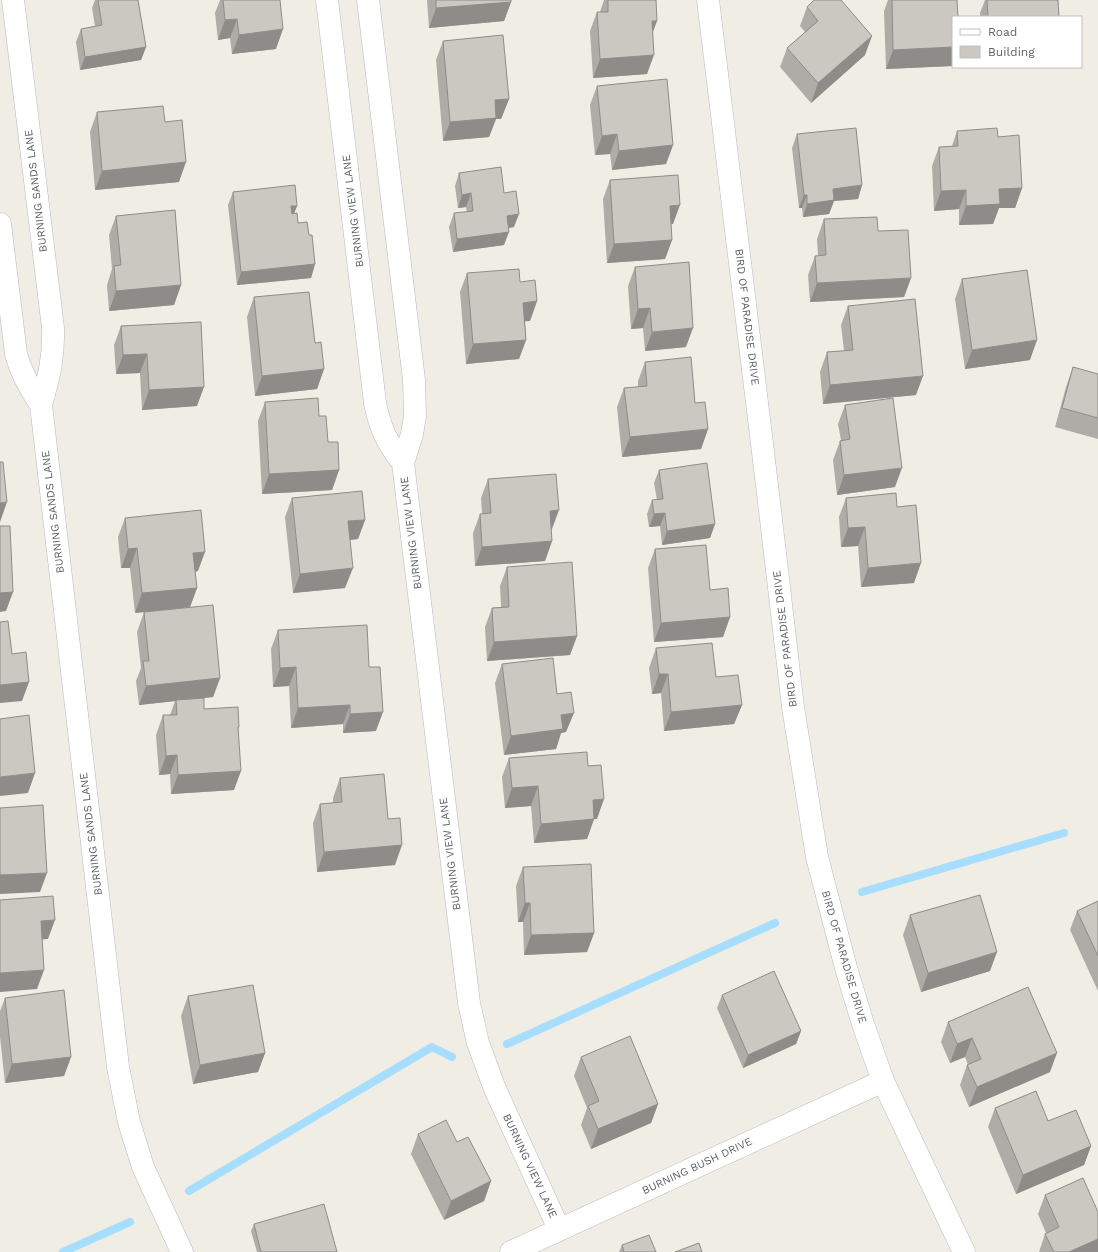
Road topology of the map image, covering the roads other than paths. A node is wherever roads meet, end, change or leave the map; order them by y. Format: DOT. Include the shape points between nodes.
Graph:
graph roads {
  1 [pos="13,0"];
  2 [pos="328,0"];
  3 [pos="368,0"];
  4 [pos="708,0"];
  5 [pos="0,224"];
  6 [pos="41,405"];
  7 [pos="403,463"];
  8 [pos="883,1081"];
  9 [pos="560,1229"];
  10 [pos="182,1252"];
  11 [pos="511,1252"];
  12 [pos="964,1252"];
  1 -- 6 [label="street, BURNING SANDS LANE" via="53,328 52,363"];
  2 -- 7 [label="street, BURNING VIEW LANE" via="375,403 384,434"];
  3 -- 7 [label="street, BURNING VIEW LANE" via="415,398 412,434"];
  4 -- 8 [label="street, BIRD OF PARADISE DRIVE" via="804,783 817,857 830,909 863,1024"];
  5 -- 6 [label="street, BURNING SANDS LANE" via="16,354 29,388"];
  6 -- 10 [label="street, BURNING SANDS LANE" via="118,1067 129,1122 143,1167"];
  7 -- 9 [label="street, BURNING VIEW LANE" via="469,1003 478,1043 495,1089"];
  8 -- 9 [label="street, BURNING BUSH DRIVE"];
  8 -- 12 [label="street, BIRD OF PARADISE DRIVE"];
  9 -- 11 [label="street, BURNING BUSH DRIVE"];
}
